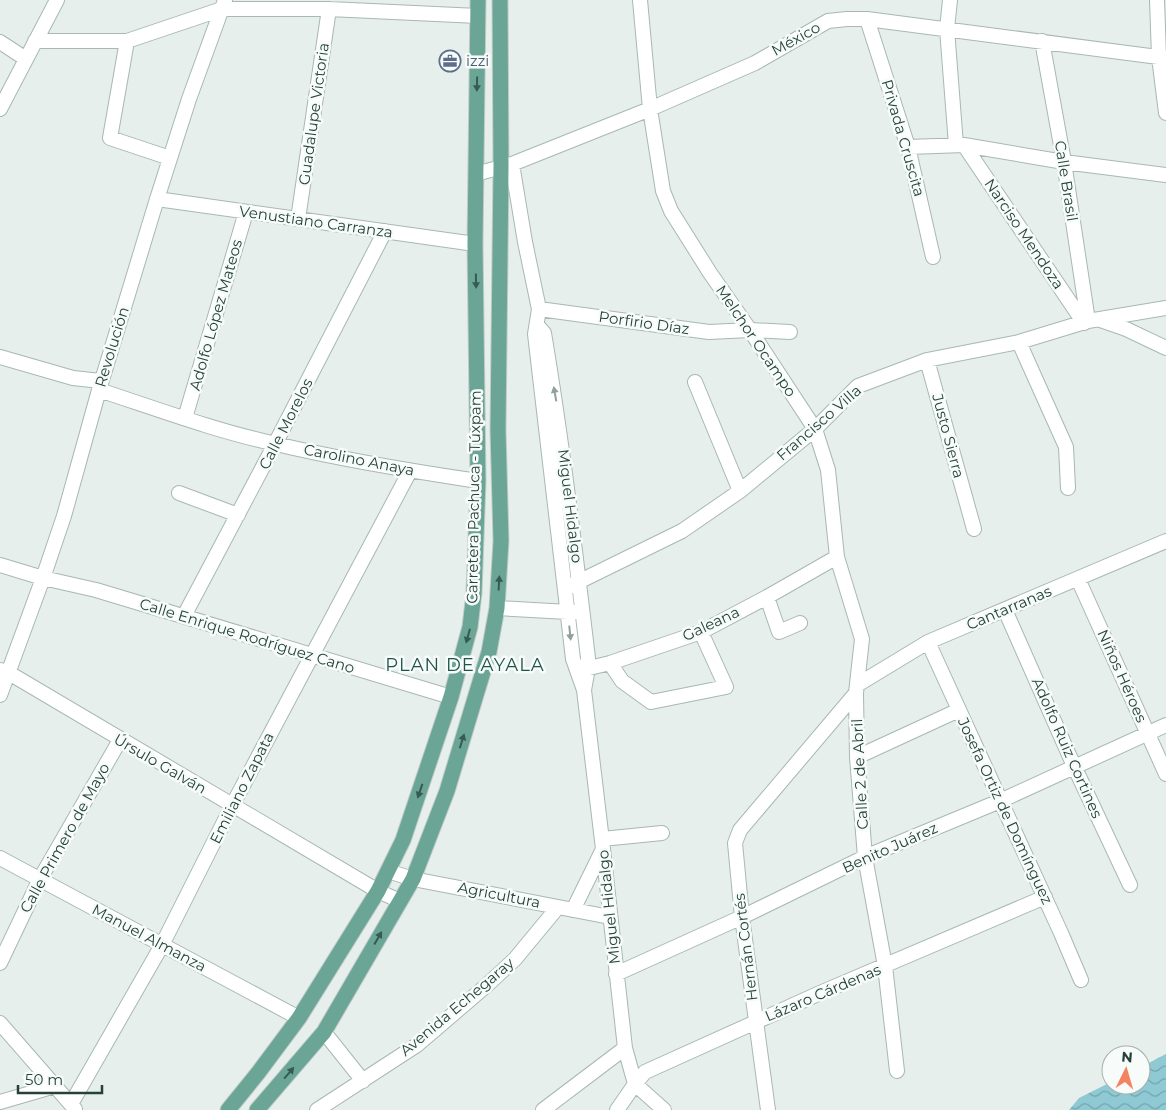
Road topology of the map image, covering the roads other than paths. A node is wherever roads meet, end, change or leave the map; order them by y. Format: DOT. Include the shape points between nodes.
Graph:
graph roads {
  1 [pos="57,0"];
  2 [pos="478,0"];
  3 [pos="500,0"];
  4 [pos="640,0"];
  5 [pos="950,0"];
  6 [pos="1157,0"];
  7 [pos="224,5"];
  8 [pos="329,9"];
  9 [pos="478,16"];
  10 [pos="867,19"];
  11 [pos="947,29"];
  12 [pos="35,41"];
  13 [pos="127,41"];
  14 [pos="1042,41"];
  15 [pos="0,42"];
  16 [pos="1163,57"];
  17 [pos="26,59"];
  18 [pos="0,109"];
  19 [pos="650,109"];
  20 [pos="1166,113"];
  21 [pos="960,145"];
  22 [pos="908,147"];
  23 [pos="170,158"];
  24 [pos="1064,162"];
  25 [pos="506,166"];
  26 [pos="476,174"];
  27 [pos="1166,175"];
  28 [pos="156,199"];
  29 [pos="246,212"];
  30 [pos="298,219"];
  31 [pos="385,232"];
  32 [pos="475,244"];
  33 [pos="933,257"];
  34 [pos="1166,308"];
  35 [pos="539,309"];
  36 [pos="1090,321"];
  37 [pos="750,330"];
  38 [pos="790,332"];
  39 [pos="1019,342"];
  40 [pos="1166,348"];
  41 [pos="0,358"];
  42 [pos="927,360"];
  43 [pos="695,382"];
  44 [pos="100,386"];
  45 [pos="185,418"];
  46 [pos="553,427"];
  47 [pos="814,429"];
  48 [pos="276,444"];
  49 [pos="410,471"];
  50 [pos="478,481"];
  51 [pos="1068,488"];
  52 [pos="740,491"];
  53 [pos="179,493"];
  54 [pos="238,515"];
  55 [pos="974,529"];
  56 [pos="1166,541"];
  57 [pos="837,557"];
  58 [pos="0,564"];
  59 [pos="43,578"];
  60 [pos="1078,579"];
  61 [pos="579,581"];
  62 [pos="566,588"];
  63 [pos="767,597"];
  64 [pos="497,608"];
  65 [pos="1005,610"];
  66 [pos="583,611"];
  67 [pos="568,612"];
  68 [pos="184,616"];
  69 [pos="800,622"];
  70 [pos="701,632"];
  71 [pos="928,642"];
  72 [pos="311,656"];
  73 [pos="610,663"];
  74 [pos="582,670"];
  75 [pos="4,671"];
  76 [pos="856,689"];
  77 [pos="0,695"];
  78 [pos="451,697"];
  79 [pos="958,710"];
  80 [pos="1166,724"];
  81 [pos="1148,734"];
  82 [pos="120,740"];
  83 [pos="857,757"];
  84 [pos="1074,766"];
  85 [pos="1166,774"];
  86 [pos="1000,801"];
  87 [pos="232,806"];
  88 [pos="662,833"];
  89 [pos="736,843"];
  90 [pos="602,844"];
  91 [pos="865,857"];
  92 [pos="0,858"];
  93 [pos="388,871"];
  94 [pos="40,879"];
  95 [pos="412,879"];
  96 [pos="1130,885"];
  97 [pos="378,891"];
  98 [pos="1045,897"];
  99 [pos="400,901"];
  100 [pos="558,907"];
  101 [pos="574,910"];
  102 [pos="610,916"];
  103 [pos="742,918"];
  104 [pos="162,945"];
  105 [pos="0,963"];
  106 [pos="885,966"];
  107 [pos="616,974"];
  108 [pos="1081,980"];
  109 [pos="299,1018"];
  110 [pos="756,1022"];
  111 [pos="0,1023"];
  112 [pos="324,1032"];
  113 [pos="624,1048"];
  114 [pos="897,1071"];
  115 [pos="363,1081"];
  116 [pos="635,1084"];
  117 [pos="55,1086"];
  118 [pos="0,1102"];
  119 [pos="73,1107"];
  120 [pos="228,1110"];
  121 [pos="257,1110"];
  122 [pos="318,1110"];
  123 [pos="543,1110"];
  124 [pos="617,1110"];
  125 [pos="664,1110"];
  126 [pos="768,1110"];
  1 -- 12 [label="street"];
  2 -- 9 [label="main road, Carretera Pachuca - Túxpam"];
  3 -- 25 [label="main road, Carretera Pachuca - Túxpam"];
  4 -- 19 [label="street, Melchor Ocampo"];
  5 -- 11 [label="street"];
  6 -- 16 [label="street"];
  7 -- 8 [label="street"];
  7 -- 13 [label="street"];
  7 -- 23 [label="street, Revolución"];
  8 -- 9 [label="street"];
  8 -- 30 [label="street, Guadalupe Victoria"];
  9 -- 26 [label="main road, Carretera Pachuca - Túxpam, one-way"];
  10 -- 11 [label="street, México"];
  10 -- 19 [label="street, México" via="828,22 755,63"];
  10 -- 22 [label="street, Privada Cruscita"];
  11 -- 14 [label="street, México"];
  11 -- 21 [label="street"];
  12 -- 13 [label="street"];
  12 -- 17 [label="street"];
  13 -- 23 [label="street" via="110,138"];
  14 -- 16 [label="street, México"];
  14 -- 24 [label="street, Calle Brasil"];
  15 -- 17 [label="street"];
  16 -- 20 [label="street"];
  17 -- 18 [label="street"];
  19 -- 25 [label="street, México"];
  19 -- 37 [label="street, Melchor Ocampo" via="663,191 671,211"];
  21 -- 22 [label="street"];
  21 -- 24 [label="street"];
  21 -- 36 [label="street, Narciso Mendoza"];
  22 -- 33 [label="street, Privada Cruscita"];
  23 -- 28 [label="street, Revolución"];
  24 -- 27 [label="street"];
  24 -- 36 [label="street, Calle Brasil"];
  25 -- 26 [label="street, México"];
  25 -- 35 [label="street, Miguel Hidalgo"];
  64 -- 25 [label="main road, Carretera Pachuca - Túxpam, one-way" via="501,541 498,420"];
  26 -- 32 [label="main road, Carretera Pachuca - Túxpam"];
  28 -- 29 [label="street, Venustiano Carranza"];
  28 -- 44 [label="street, Revolución"];
  29 -- 30 [label="street, Venustiano Carranza"];
  29 -- 45 [label="street, Adolfo López Mateos"];
  30 -- 31 [label="street, Venustiano Carranza"];
  31 -- 32 [label="street, Venustiano Carranza"];
  31 -- 48 [label="street, Calle Morelos"];
  32 -- 50 [label="main road, Carretera Pachuca - Túxpam, one-way"];
  34 -- 36 [label="street, Francisco Villa"];
  35 -- 37 [label="street, Porfirio Díaz" via="709,332"];
  35 -- 46 [label="street, Miguel Hidalgo" via="537,325 544,333"];
  36 -- 39 [label="street, Francisco Villa"];
  36 -- 40 [label="street" via="1126,329"];
  37 -- 38 [label="street, Porfirio Díaz"];
  37 -- 47 [label="street, Melchor Ocampo"];
  39 -- 42 [label="street, Francisco Villa"];
  39 -- 51 [label="street" via="1066,447"];
  41 -- 44 [label="street, Carolino Anaya"];
  42 -- 47 [label="street, Francisco Villa" via="858,386"];
  42 -- 55 [label="street, Justo Sierra"];
  43 -- 52 [label="street"];
  44 -- 45 [label="street, Carolino Anaya"];
  44 -- 59 [label="street, Revolución"];
  45 -- 48 [label="street, Carolino Anaya"];
  46 -- 61 [label="street, Miguel Hidalgo"];
  46 -- 62 [label="street, Miguel Hidalgo"];
  47 -- 52 [label="street, Francisco Villa"];
  47 -- 57 [label="street, Melchor Ocampo" via="828,470"];
  48 -- 49 [label="street, Carolino Anaya"];
  48 -- 54 [label="street, Calle Morelos"];
  49 -- 50 [label="street, Carolino Anaya"];
  49 -- 72 [label="street, Emiliano Zapata"];
  50 -- 78 [label="main road, Carretera Pachuca - Túxpam, one-way" via="470,628"];
  52 -- 61 [label="street, Francisco Villa" via="682,531"];
  53 -- 54 [label="street"];
  54 -- 68 [label="street, Calle Morelos"];
  56 -- 60 [label="street, Cantarranas"];
  57 -- 63 [label="street, Galeana"];
  57 -- 76 [label="street, Melchor Ocampo" via="862,640"];
  58 -- 59 [label="street, Calle Enrique Rodríguez Cano"];
  59 -- 68 [label="street, Calle Enrique Rodríguez Cano"];
  59 -- 75 [label="street, Revolución"];
  60 -- 65 [label="street, Cantarranas"];
  60 -- 81 [label="street, Niños Héroes"];
  61 -- 62 [label="street, Francisco Villa"];
  61 -- 66 [label="street, Miguel Hidalgo"];
  62 -- 67 [label="street, Miguel Hidalgo"];
  63 -- 69 [label="street" via="779,632"];
  63 -- 70 [label="street, Galeana"];
  64 -- 67 [label="street"];
  95 -- 64 [label="main road, Carretera Pachuca - Túxpam, one-way" via="447,791 489,652"];
  65 -- 71 [label="street, Cantarranas"];
  65 -- 84 [label="street, Adolfo Ruiz Cortines"];
  66 -- 67 [label="street"];
  66 -- 74 [label="street, Miguel Hidalgo"];
  67 -- 74 [label="street, Miguel Hidalgo, one-way" via="573,659"];
  68 -- 72 [label="street, Calle Enrique Rodríguez Cano"];
  70 -- 73 [label="street, Galeana"];
  70 -- 73 [label="street" via="726,687 651,702 622,682"];
  71 -- 76 [label="street, Cantarranas"];
  71 -- 79 [label="street, Josefa Ortiz de Domínguez"];
  72 -- 78 [label="street, Calle Enrique Rodríguez Cano"];
  72 -- 87 [label="street, Emiliano Zapata"];
  73 -- 74 [label="street, Galeana"];
  74 -- 90 [label="street, Miguel Hidalgo"];
  75 -- 77 [label="street, Revolución"];
  75 -- 82 [label="street, Úrsulo Galván"];
  76 -- 83 [label="street, Calle 2 de Abril"];
  76 -- 89 [label="street, Cantarranas" via="740,830"];
  78 -- 93 [label="main road, Carretera Pachuca - Túxpam, one-way" via="403,840"];
  79 -- 83 [label="street"];
  79 -- 86 [label="street, Josefa Ortiz de Domínguez"];
  80 -- 81 [label="street, Benito Juárez"];
  81 -- 84 [label="street, Benito Juárez"];
  81 -- 85 [label="street, Niños Héroes"];
  82 -- 87 [label="street, Úrsulo Galván"];
  82 -- 94 [label="street, Calle Primero de Mayo"];
  83 -- 91 [label="street, Calle 2 de Abril"];
  84 -- 86 [label="street, Benito Juárez"];
  84 -- 96 [label="street, Adolfo Ruiz Cortines"];
  86 -- 91 [label="street, Benito Juárez"];
  86 -- 98 [label="street, Josefa Ortiz de Domínguez"];
  87 -- 97 [label="street, Úrsulo Galván"];
  87 -- 104 [label="street, Emiliano Zapata"];
  88 -- 90 [label="street"];
  89 -- 103 [label="street, Hernán Cortés"];
  90 -- 101 [label="street"];
  90 -- 102 [label="street, Miguel Hidalgo"];
  91 -- 103 [label="street, Benito Juárez"];
  91 -- 106 [label="street, Calle 2 de Abril"];
  92 -- 94 [label="street, Manuel Almanza"];
  93 -- 95 [label="street, Agricultura"];
  93 -- 97 [label="main road, Carretera Pachuca - Túxpam"];
  94 -- 104 [label="street, Manuel Almanza"];
  94 -- 105 [label="street, Calle Primero de Mayo"];
  95 -- 99 [label="main road, Carretera Pachuca - Túxpam"];
  95 -- 100 [label="street, Agricultura"];
  97 -- 99 [label="street, Úrsulo Galván"];
  97 -- 109 [label="main road, Carretera Pachuca - Túxpam"];
  98 -- 106 [label="street, Lázaro Cárdenas"];
  98 -- 108 [label="street, Josefa Ortiz de Domínguez"];
  112 -- 99 [label="main road, Carretera Pachuca - Túxpam, one-way"];
  100 -- 101 [label="street, Agricultura"];
  100 -- 115 [label="street, Avenida Echegaray" via="515,959 487,985 417,1045"];
  101 -- 102 [label="street, Agricultura"];
  102 -- 107 [label="street, Miguel Hidalgo"];
  103 -- 107 [label="street, Benito Juárez"];
  103 -- 110 [label="street, Hernán Cortés"];
  104 -- 109 [label="street, Manuel Almanza"];
  104 -- 119 [label="street, Emiliano Zapata"];
  106 -- 110 [label="street, Lázaro Cárdenas"];
  106 -- 114 [label="street, Calle 2 de Abril"];
  107 -- 113 [label="street, Miguel Hidalgo"];
  109 -- 120 [label="main road, Carretera Pachuca - Túxpam"];
  110 -- 116 [label="street, Lázaro Cárdenas" via="646,1072"];
  110 -- 126 [label="street, Hernán Cortés"];
  111 -- 117 [label="street"];
  112 -- 115 [label="street"];
  121 -- 112 [label="main road, Carretera Pachuca - Túxpam, one-way"];
  113 -- 116 [label="street, Miguel Hidalgo"];
  113 -- 123 [label="street"];
  115 -- 122 [label="street, Avenida Echegaray"];
  116 -- 124 [label="street, Lázaro Cárdenas"];
  116 -- 125 [label="street"];
  117 -- 118 [label="street"];
  117 -- 119 [label="street"];
}
